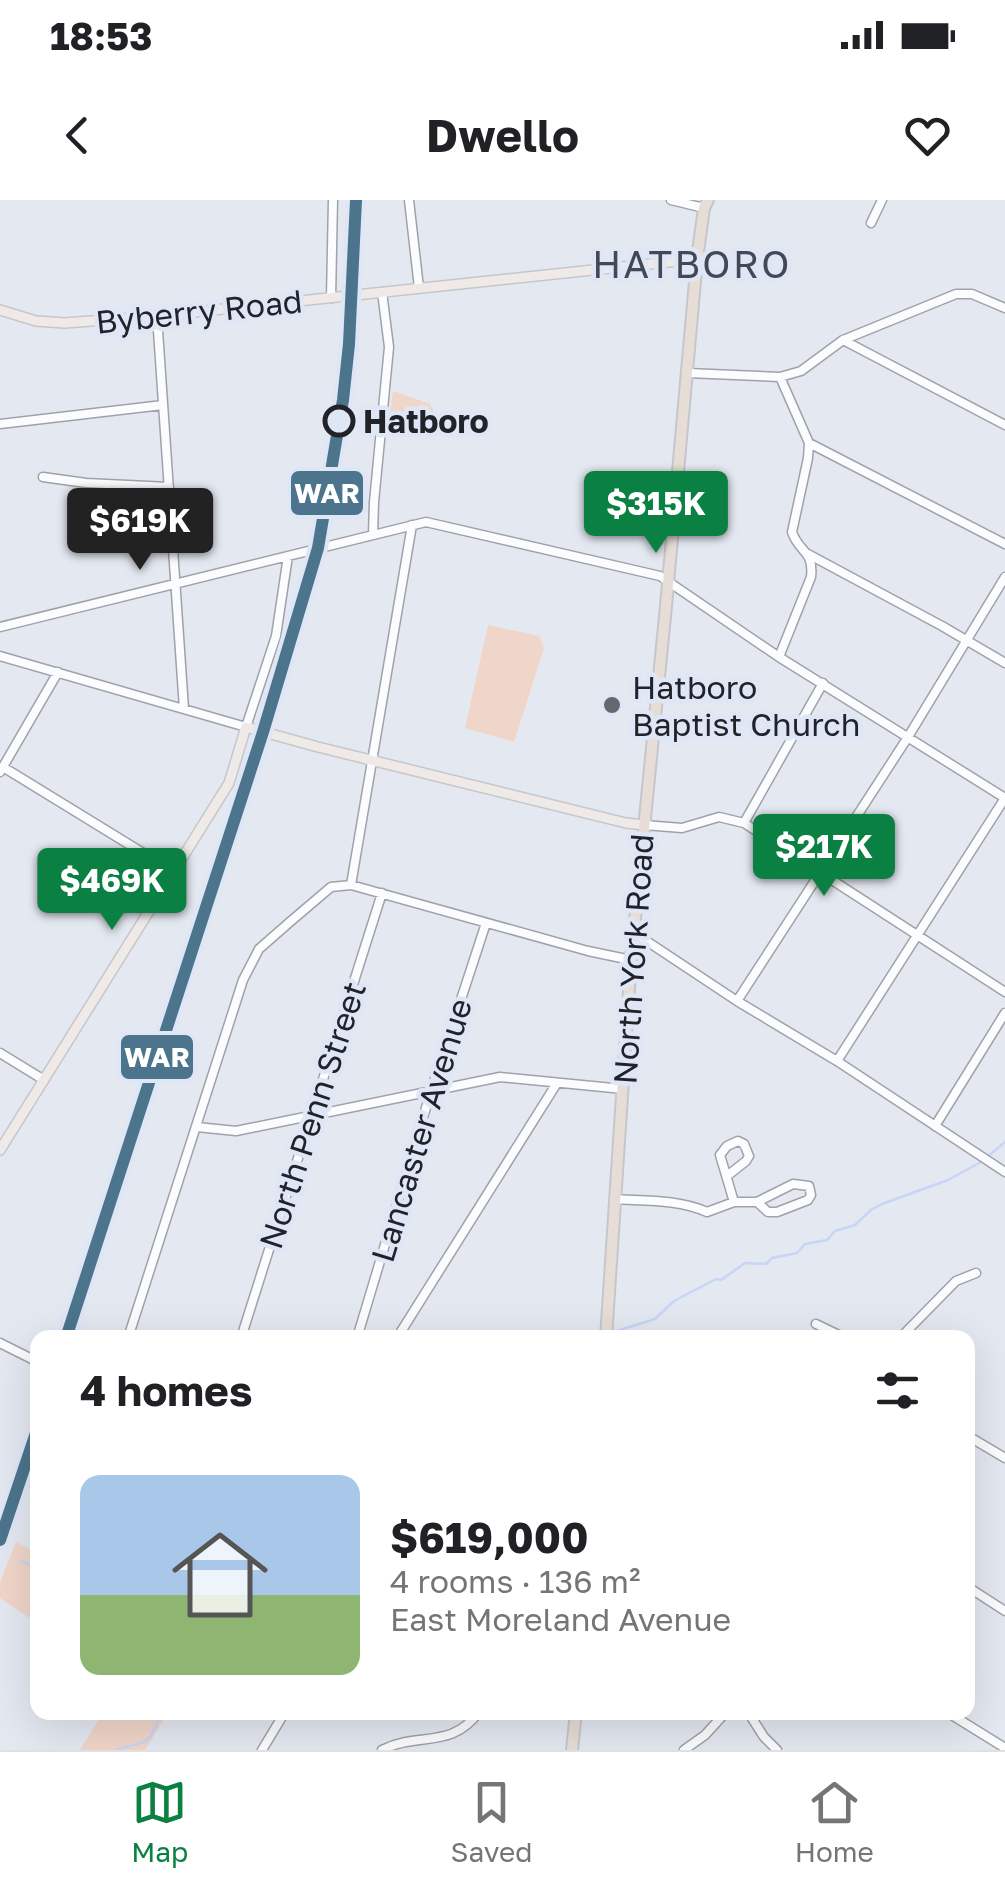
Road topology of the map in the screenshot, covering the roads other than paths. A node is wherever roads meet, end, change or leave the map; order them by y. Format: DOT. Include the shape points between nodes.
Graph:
graph roads {
  1 [pos="333,200"];
  2 [pos="409,200"];
  3 [pos="672,200"];
  4 [pos="882,200"];
  5 [pos="706,204"];
  6 [pos="871,223"];
  7 [pos="697,259"];
  8 [pos="420,288"];
  9 [pos="382,292"];
  10 [pos="331,298"];
  11 [pos="1005,308"];
  12 [pos="0,310"];
  13 [pos="157,316"];
  14 [pos="843,340"];
  15 [pos="688,373"];
  16 [pos="780,377"];
  17 [pos="163,405"];
  18 [pos="0,424"];
  19 [pos="1005,426"];
  20 [pos="809,443"];
  21 [pos="43,478"];
  22 [pos="168,487"];
  23 [pos="412,525"];
  24 [pos="373,535"];
  25 [pos="1005,544"];
  26 [pos="808,554"];
  27 [pos="288,556"];
  28 [pos="1005,577"];
  29 [pos="668,582"];
  30 [pos="176,583"];
  31 [pos="0,626"];
  32 [pos="967,640"];
  33 [pos="0,656"];
  34 [pos="779,657"];
  35 [pos="1005,664"];
  36 [pos="58,672"];
  37 [pos="824,683"];
  38 [pos="184,709"];
  39 [pos="246,727"];
  40 [pos="908,736"];
  41 [pos="372,761"];
  42 [pos="2,769"];
  43 [pos="1005,798"];
  44 [pos="644,824"];
  45 [pos="744,824"];
  46 [pos="174,872"];
  47 [pos="818,872"];
  48 [pos="351,885"];
  49 [pos="382,893"];
  50 [pos="486,924"];
  51 [pos="634,932"];
  52 [pos="916,936"];
  53 [pos="631,960"];
  54 [pos="1005,992"];
  55 [pos="737,1001"];
  56 [pos="1005,1013"];
  57 [pos="0,1053"];
  58 [pos="837,1062"];
  59 [pos="44,1080"];
  60 [pos="557,1083"];
  61 [pos="623,1089"];
  62 [pos="431,1091"];
  63 [pos="312,1116"];
  64 [pos="935,1126"];
  65 [pos="197,1127"];
  66 [pos="0,1150"];
  67 [pos="1005,1172"];
  68 [pos="727,1176"];
  69 [pos="614,1199"];
  70 [pos="734,1202"];
  71 [pos="758,1202"];
  72 [pos="976,1273"];
  73 [pos="816,1324"];
  74 [pos="131,1330"];
  75 [pos="244,1330"];
  76 [pos="360,1330"];
  77 [pos="402,1330"];
  78 [pos="606,1330"];
  79 [pos="828,1330"];
  80 [pos="908,1330"];
  81 [pos="0,1342"];
  82 [pos="30,1358"];
  83 [pos="975,1440"];
  84 [pos="1005,1458"];
  85 [pos="975,1592"];
  86 [pos="1005,1611"];
  87 [pos="281,1720"];
  88 [pos="473,1720"];
  89 [pos="575,1720"];
  90 [pos="719,1720"];
  91 [pos="753,1720"];
  92 [pos="961,1720"];
  93 [pos="447,1738"];
  94 [pos="1005,1748"];
  95 [pos="262,1750"];
  96 [pos="382,1750"];
  97 [pos="446,1750"];
  98 [pos="572,1750"];
  99 [pos="684,1750"];
  100 [pos="776,1750"];
  1 -- 10 [label="street"];
  2 -- 8 [label="street"];
  3 -- 5 [label="street"];
  4 -- 6 [label="street"];
  5 -- 7 [label="highway, North York Road"];
  7 -- 8 [label="main road, Byberry Road"];
  7 -- 15 [label="highway, North York Road"];
  8 -- 9 [label="main road, Byberry Road"];
  9 -- 10 [label="main road, Byberry Road"];
  9 -- 24 [label="street" via="389,346"];
  10 -- 13 [label="main road, Byberry Road"];
  11 -- 14 [label="street" via="956,294"];
  12 -- 13 [label="main road, Byberry Road" via="53,324"];
  13 -- 17 [label="street"];
  14 -- 16 [label="street" via="801,371"];
  14 -- 19 [label="street"];
  15 -- 16 [label="street"];
  15 -- 29 [label="highway, North York Road"];
  16 -- 20 [label="street"];
  17 -- 18 [label="street"];
  17 -- 22 [label="street"];
  20 -- 25 [label="street"];
  20 -- 26 [label="street" via="792,532"];
  21 -- 22 [label="street"];
  22 -- 30 [label="street"];
  23 -- 24 [label="street"];
  23 -- 29 [label="street" via="441,525"];
  23 -- 41 [label="street"];
  24 -- 27 [label="street"];
  26 -- 32 [label="street"];
  26 -- 34 [label="street" via="811,577"];
  27 -- 30 [label="street"];
  27 -- 39 [label="street" via="276,636"];
  28 -- 32 [label="street"];
  29 -- 34 [label="street"];
  29 -- 44 [label="highway, North York Road"];
  30 -- 31 [label="street"];
  30 -- 38 [label="street"];
  32 -- 35 [label="street"];
  32 -- 40 [label="street"];
  33 -- 36 [label="street"];
  34 -- 37 [label="street"];
  36 -- 38 [label="street"];
  36 -- 42 [label="street"];
  37 -- 40 [label="street"];
  37 -- 45 [label="street"];
  38 -- 39 [label="street"];
  39 -- 41 [label="main road"];
  39 -- 46 [label="main road" via="228,783"];
  40 -- 43 [label="street"];
  40 -- 47 [label="street"];
  41 -- 44 [label="main road"];
  41 -- 48 [label="street"];
  42 -- 46 [label="street"];
  43 -- 52 [label="street"];
  44 -- 45 [label="street" via="688,827 719,817"];
  44 -- 51 [label="highway, North York Road"];
  45 -- 47 [label="street"];
  46 -- 59 [label="main road"];
  47 -- 52 [label="street"];
  47 -- 55 [label="street"];
  48 -- 49 [label="street"];
  48 -- 65 [label="street" via="330,887 259,949"];
  49 -- 50 [label="street"];
  49 -- 63 [label="street, North Penn Street"];
  50 -- 53 [label="street"];
  50 -- 62 [label="street, Lancaster Avenue"];
  51 -- 53 [label="highway, North York Road"];
  51 -- 55 [label="street"];
  52 -- 54 [label="street"];
  52 -- 58 [label="street"];
  53 -- 61 [label="highway, North York Road"];
  55 -- 58 [label="street"];
  56 -- 64 [label="street"];
  57 -- 59 [label="street"];
  58 -- 64 [label="street"];
  59 -- 66 [label="main road"];
  60 -- 61 [label="street"];
  60 -- 62 [label="street" via="500,1077"];
  60 -- 77 [label="street"];
  61 -- 69 [label="highway, North York Road"];
  62 -- 63 [label="street"];
  62 -- 76 [label="street, Lancaster Avenue"];
  63 -- 65 [label="street" via="236,1131"];
  63 -- 75 [label="street, North Penn Street"];
  64 -- 67 [label="street"];
  65 -- 74 [label="street"];
  68 -- 68 [label="street" via="720,1155 738,1141 749,1156"];
  68 -- 70 [label="street"];
  69 -- 70 [label="street" via="707,1212"];
  69 -- 78 [label="highway, North York Road"];
  70 -- 71 [label="street"];
  71 -- 71 [label="street" via="793,1184 810,1190 808,1200 777,1212"];
  72 -- 80 [label="street" via="956,1280"];
  73 -- 79 [label="street"];
  81 -- 82 [label="street"];
  83 -- 84 [label="street"];
  85 -- 86 [label="street"];
  87 -- 95 [label="street"];
  88 -- 93 [label="street"];
  89 -- 98 [label="highway"];
  90 -- 99 [label="street"];
  91 -- 100 [label="street"];
  92 -- 94 [label="street"];
  93 -- 96 [label="street"];
  93 -- 97 [label="street"];
}
